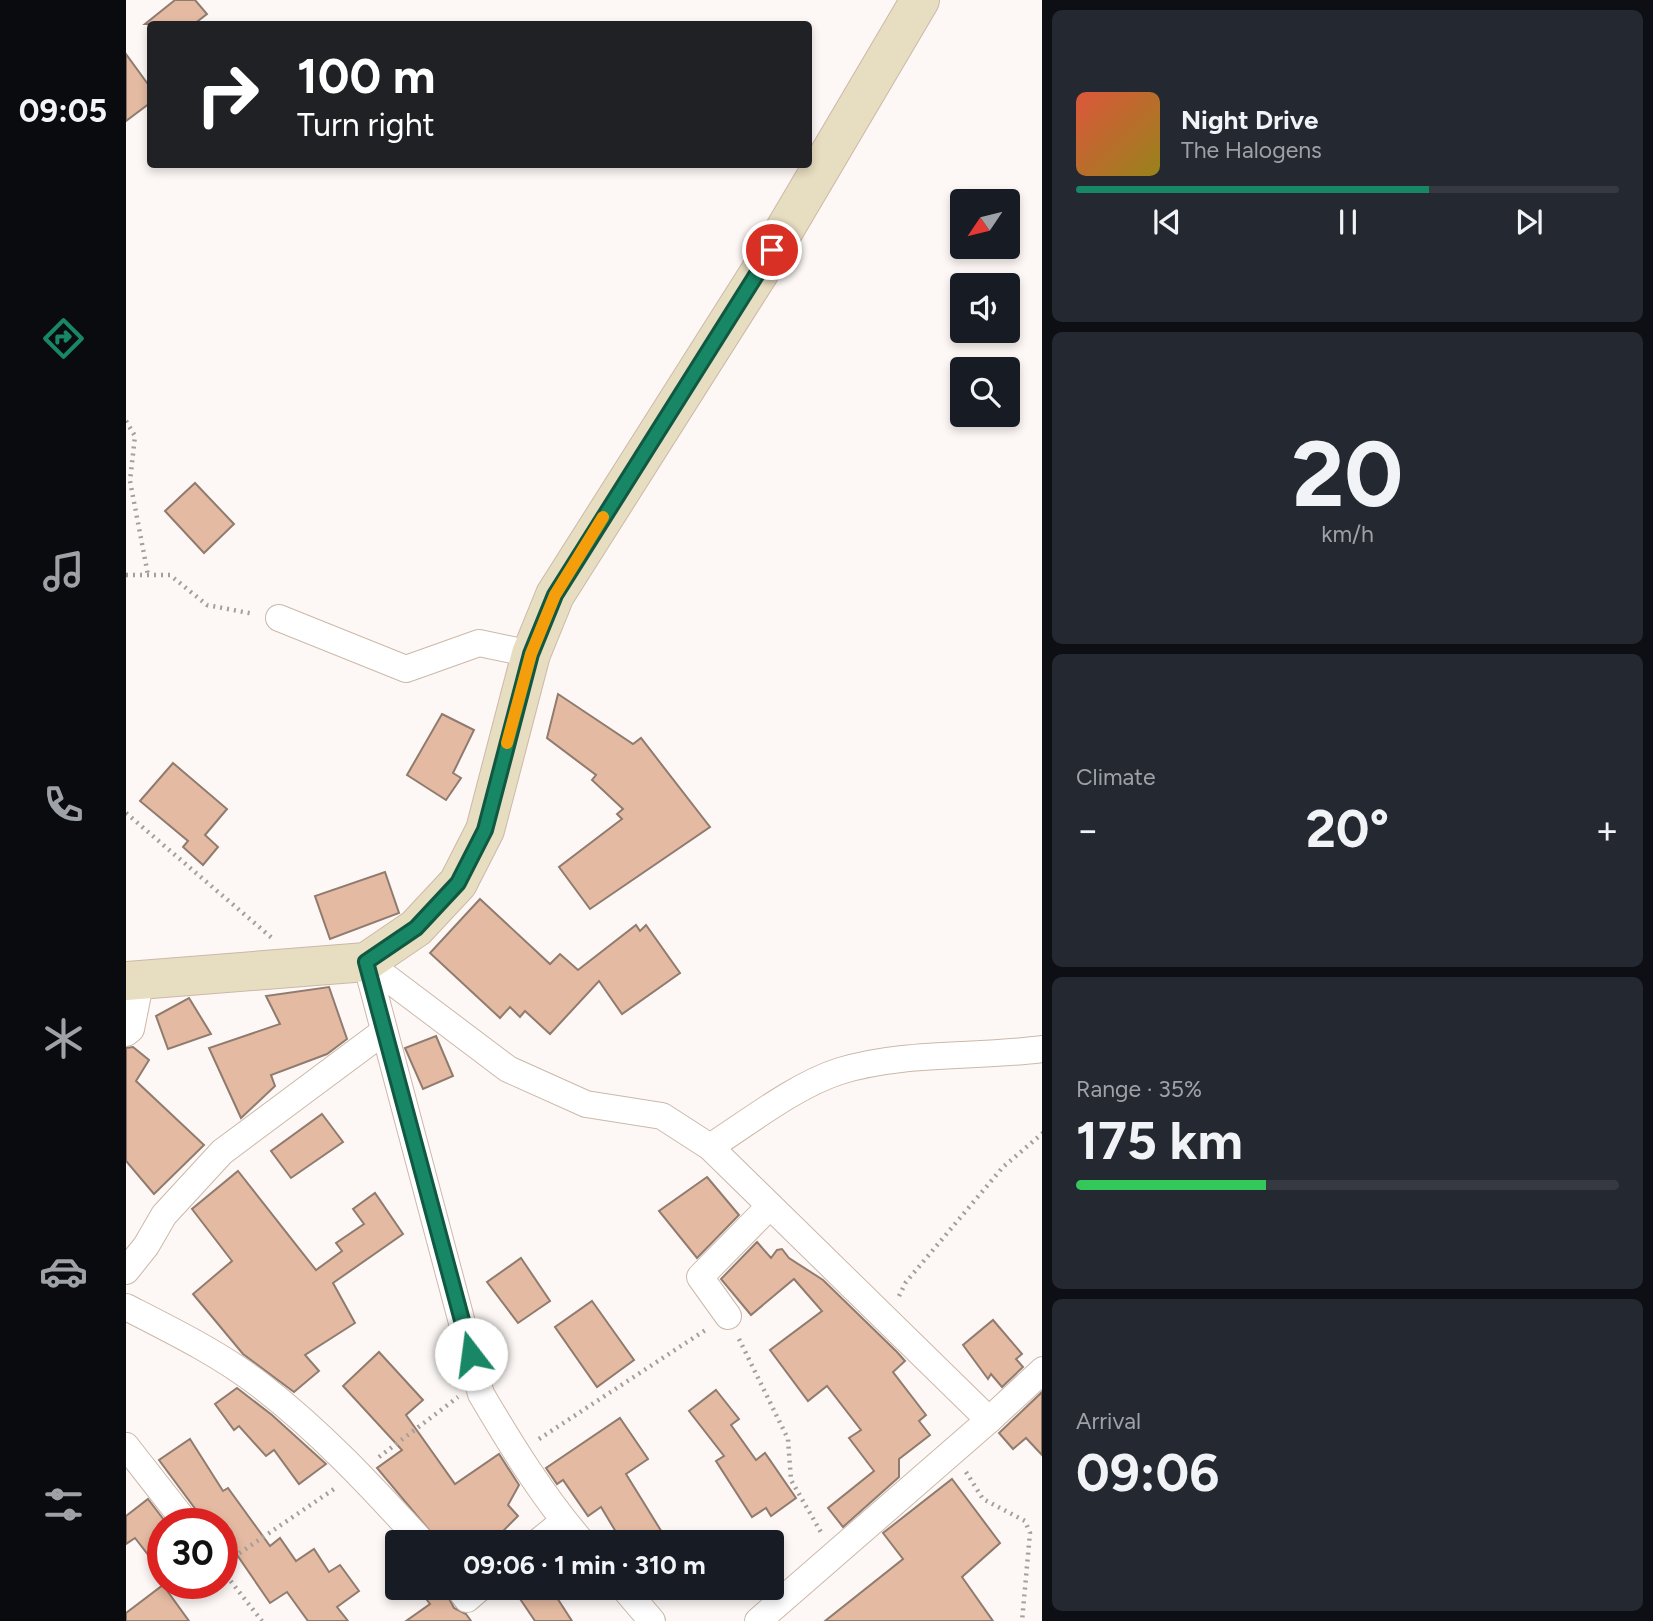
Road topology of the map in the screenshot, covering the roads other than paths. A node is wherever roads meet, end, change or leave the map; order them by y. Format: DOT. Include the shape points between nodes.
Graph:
graph roads {
  1 [pos="920,0"];
  2 [pos="279,618"];
  3 [pos="531,654"];
  4 [pos="366,962"];
  5 [pos="133,980"];
  6 [pos="383,1032"];
  7 [pos="126,1033"];
  8 [pos="1042,1049"];
  9 [pos="710,1147"];
  10 [pos="769,1207"];
  11 [pos="126,1271"];
  12 [pos="126,1307"];
  13 [pos="728,1316"];
  14 [pos="1042,1370"];
  15 [pos="989,1420"];
  16 [pos="126,1446"];
  17 [pos="174,1508"];
  18 [pos="564,1521"];
  19 [pos="411,1530"];
  20 [pos="553,1530"];
  21 [pos="572,1530"];
  22 [pos="633,1600"];
  23 [pos="652,1621"];
  24 [pos="758,1621"];
  1 -- 3 [label="street" via="759,273 555,595"];
  2 -- 3 [label="street" via="406,669 479,643"];
  3 -- 4 [label="street" via="485,830 458,883 416,928"];
  4 -- 5 [label="street"];
  4 -- 6 [label="street"];
  4 -- 9 [label="street" via="508,1069 586,1104 662,1116"];
  5 -- 7 [label="street" via="131,1029"];
  6 -- 11 [label="street" via="222,1152 164,1214"];
  6 -- 18 [label="street" via="481,1394"];
  8 -- 9 [label="street" via="887,1060 838,1072 790,1096"];
  9 -- 10 [label="street"];
  10 -- 13 [label="street" via="700,1277"];
  10 -- 15 [label="street"];
  12 -- 19 [label="street" via="260,1384 359,1472"];
  14 -- 15 [label="street"];
  15 -- 24 [label="street"];
  16 -- 17 [label="street"];
  18 -- 20 [label="street"];
  18 -- 21 [label="street"];
  22 -- 23 [label="street"];
}
